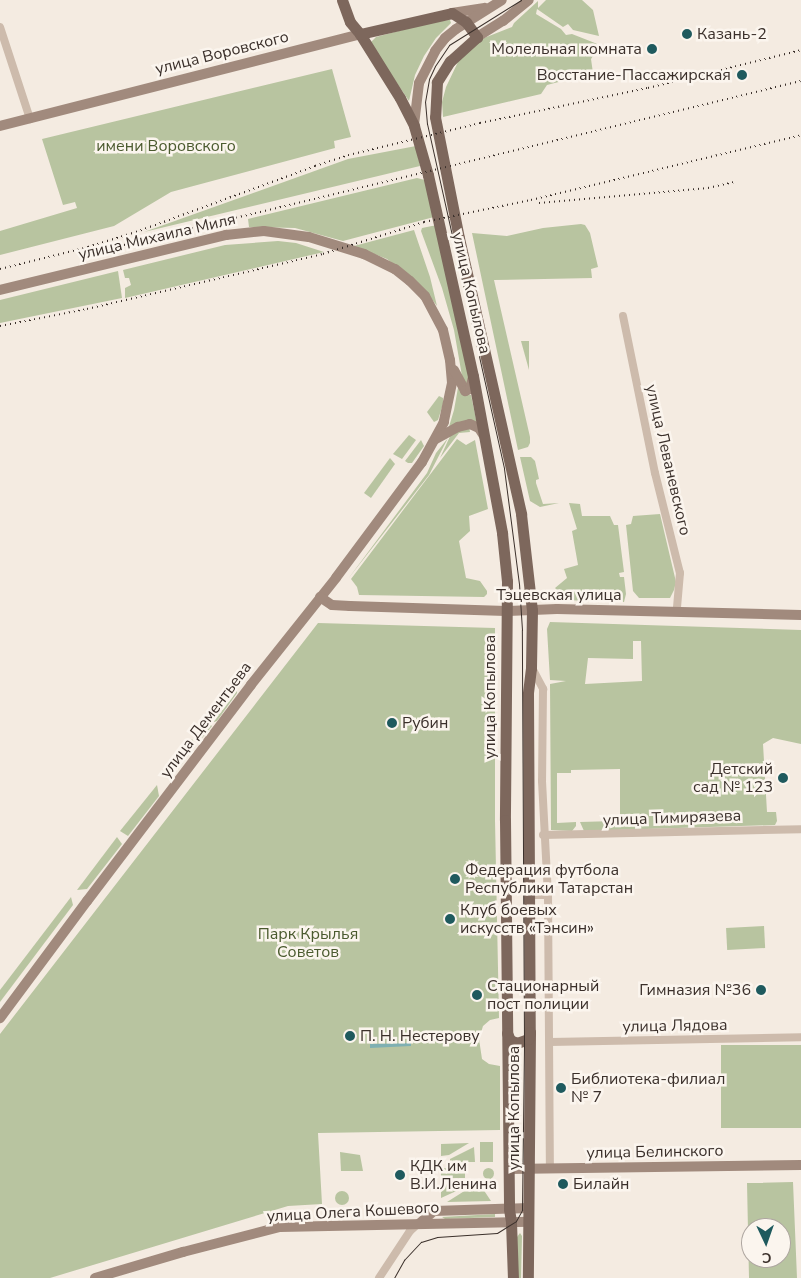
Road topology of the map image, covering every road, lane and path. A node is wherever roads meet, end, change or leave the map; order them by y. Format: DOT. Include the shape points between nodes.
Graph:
graph roads {
  1 [pos="342,0"];
  2 [pos="349,0"];
  3 [pos="502,0"];
  4 [pos="529,0"];
  5 [pos="489,7"];
  6 [pos="452,13"];
  7 [pos="466,22"];
  8 [pos="0,26"];
  9 [pos="360,34"];
  10 [pos="477,37"];
  11 [pos="30,119"];
  12 [pos="0,126"];
  13 [pos="414,126"];
  14 [pos="0,290"];
  15 [pos="623,316"];
  16 [pos="450,360"];
  17 [pos="473,376"];
  18 [pos="436,439"];
  19 [pos="486,439"];
  20 [pos="320,597"];
  21 [pos="532,610"];
  22 [pos="506,611"];
  23 [pos="677,611"];
  24 [pos="801,615"];
  25 [pos="531,668"];
  26 [pos="801,829"];
  27 [pos="543,835"];
  28 [pos="530,895"];
  29 [pos="548,895"];
  30 [pos="0,1018"];
  31 [pos="530,1032"];
  32 [pos="508,1033"];
  33 [pos="801,1037"];
  34 [pos="550,1042"];
  35 [pos="801,1165"];
  36 [pos="509,1168"];
  37 [pos="530,1168"];
  38 [pos="550,1168"];
  39 [pos="528,1208"];
  40 [pos="509,1209"];
  41 [pos="511,1222"];
  42 [pos="528,1222"];
  43 [pos="420,1223"];
  44 [pos="95,1278"];
  45 [pos="379,1278"];
  46 [pos="513,1278"];
  47 [pos="528,1278"];
  1 -- 9 [label="main road" via="350,22"];
  2 -- 9 [label="main road"];
  3 -- 5 [label="main road"];
  4 -- 10 [label="main road"];
  5 -- 6 [label="main road, улица Воровского"];
  5 -- 7 [label="main road"];
  6 -- 7 [label="main road"];
  6 -- 9 [label="main road, улица Воровского"];
  7 -- 10 [label="main road"];
  7 -- 13 [label="main road" via="444,38 426,66 418,82"];
  8 -- 11 [label="street"];
  9 -- 11 [label="main road, улица Воровского"];
  9 -- 13 [label="main road, улица Копылова"];
  10 -- 21 [label="main road, улица Копылова" via="450,61 437,82 434,101 459,238 521,514"];
  11 -- 12 [label="main road, улица Воровского"];
  13 -- 17 [label="main road, улица Копылова"];
  14 -- 16 [label="main road, улица Михаила Миля" via="226,235 287,232 345,246 395,269 424,296 434,311 443,330"];
  15 -- 23 [label="street, улица Леваневского" via="655,473 680,573"];
  16 -- 17 [label="main road" via="463,390 470,389"];
  16 -- 18 [label="main road, улица Михаила Миля" via="452,388 444,422"];
  17 -- 19 [label="main road, улица Копылова"];
  18 -- 19 [label="main road" via="470,424 479,428"];
  18 -- 20 [label="main road, улица Дементьева"];
  19 -- 22 [label="main road, улица Копылова" via="503,540"];
  20 -- 22 [label="main road, Тэцевская улица" via="332,605"];
  20 -- 30 [label="main road, улица Дементьева"];
  21 -- 22 [label="main road, Тэцевская улица"];
  21 -- 23 [label="main road, Тэцевская улица"];
  21 -- 25 [label="main road, улица Копылова"];
  22 -- 32 [label="main road, улица Копылова"];
  23 -- 24 [label="main road, Тэцевская улица"];
  25 -- 27 [label="street, улица Копылова" via="543,689"];
  25 -- 28 [label="main road, улица Копылова" via="528,694"];
  26 -- 27 [label="street, улица Тимирязева"];
  27 -- 29 [label="street, улица Копылова"];
  28 -- 29 [label="street"];
  28 -- 31 [label="main road, улица Копылова"];
  29 -- 34 [label="street, улица Копылова"];
  31 -- 32 [label="main road" via="528,1039 517,1043 510,1040"];
  31 -- 37 [label="main road, улица Копылова"];
  32 -- 36 [label="main road, улица Копылова"];
  33 -- 34 [label="street, улица Лядова"];
  34 -- 38 [label="street, улица Копылова"];
  35 -- 38 [label="main road, улица Белинского"];
  36 -- 37 [label="main road, улица Белинского"];
  36 -- 40 [label="main road, улица Копылова"];
  37 -- 38 [label="main road, улица Белинского"];
  37 -- 39 [label="main road, улица Копылова"];
  39 -- 40 [label="main road"];
  39 -- 42 [label="main road, улица Копылова"];
  40 -- 41 [label="main road, улица Копылова"];
  40 -- 43 [label="main road" via="434,1211"];
  41 -- 42 [label="main road, улица Олега Кошевого"];
  41 -- 43 [label="main road, улица Олега Кошевого"];
  41 -- 46 [label="main road, улица Копылова"];
  42 -- 47 [label="main road, улица Копылова"];
  43 -- 44 [label="main road, улица Олега Кошевого" via="315,1225 263,1230"];
  43 -- 45 [label="street" via="410,1231"];
}
